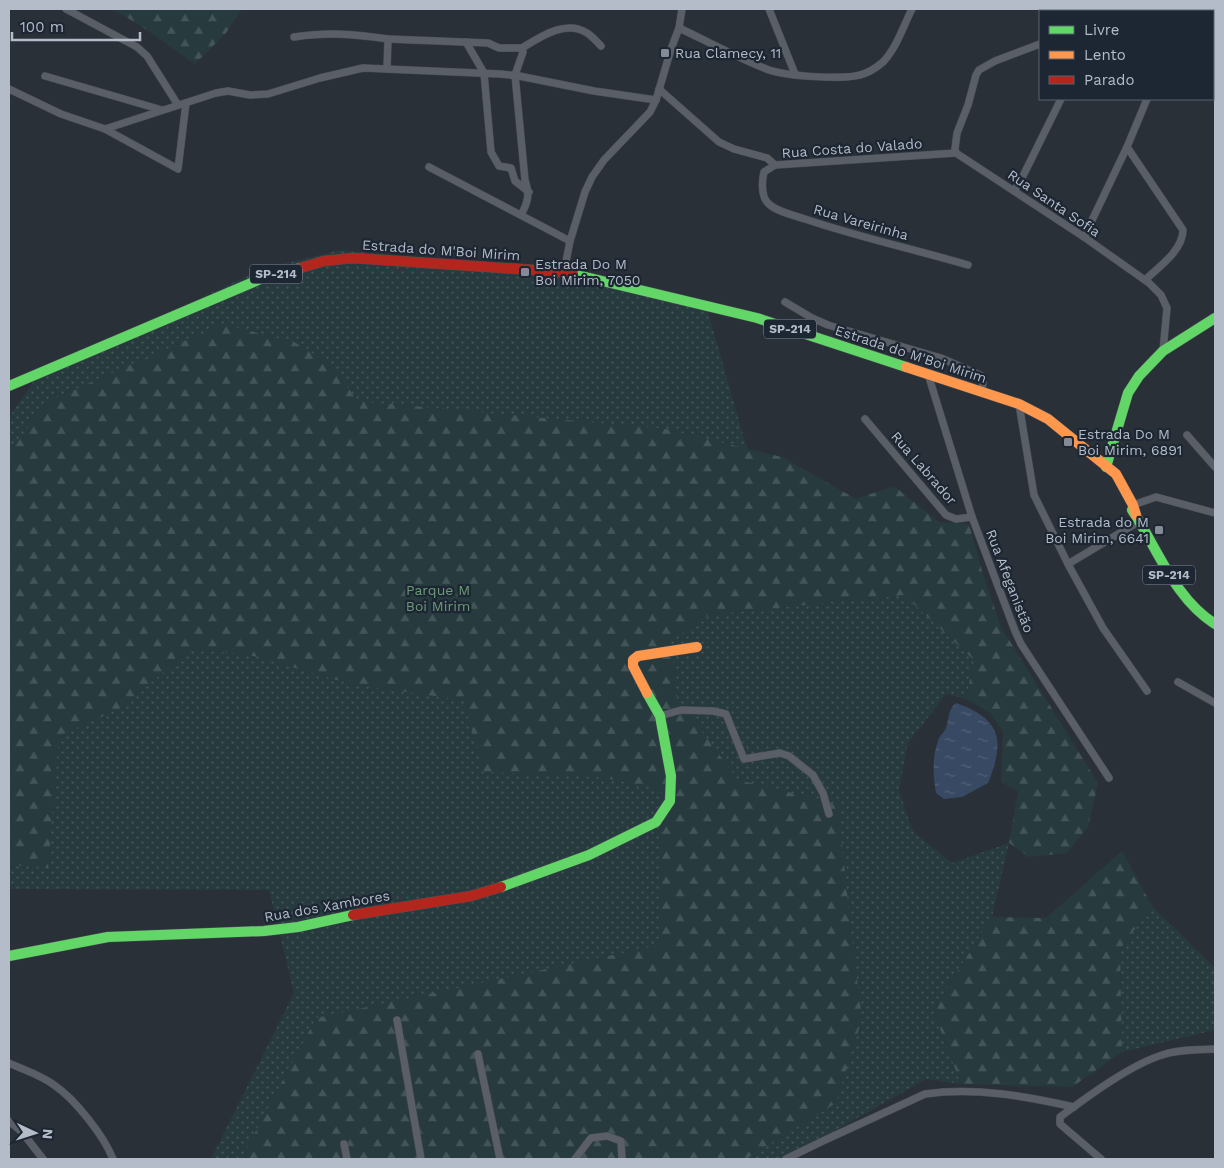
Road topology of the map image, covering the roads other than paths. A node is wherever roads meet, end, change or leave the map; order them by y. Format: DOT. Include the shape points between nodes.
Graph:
graph roads {
  1 [pos="66,9"];
  2 [pos="682,9"];
  3 [pos="769,9"];
  4 [pos="912,9"];
  5 [pos="679,28"];
  6 [pos="294,37"];
  7 [pos="388,39"];
  8 [pos="466,42"];
  9 [pos="1039,44"];
  10 [pos="602,46"];
  11 [pos="522,48"];
  12 [pos="387,68"];
  13 [pos="484,73"];
  14 [pos="795,74"];
  15 [pos="45,76"];
  16 [pos="515,76"];
  17 [pos="9,89"];
  18 [pos="659,89"];
  19 [pos="656,100"];
  20 [pos="1061,100"];
  21 [pos="1148,100"];
  22 [pos="186,102"];
  23 [pos="178,105"];
  24 [pos="162,110"];
  25 [pos="105,129"];
  26 [pos="1127,147"];
  27 [pos="956,153"];
  28 [pos="775,165"];
  29 [pos="429,167"];
  30 [pos="763,185"];
  31 [pos="1014,191"];
  32 [pos="529,192"];
  33 [pos="520,215"];
  34 [pos="1084,237"];
  35 [pos="570,241"];
  36 [pos="968,265"];
  37 [pos="564,272"];
  38 [pos="1145,280"];
  39 [pos="785,302"];
  40 [pos="1215,318"];
  41 [pos="1163,351"];
  42 [pos="928,374"];
  43 [pos="11,387"];
  44 [pos="982,391"];
  45 [pos="1020,404"];
  46 [pos="865,419"];
  47 [pos="1186,435"];
  48 [pos="1102,464"];
  49 [pos="1215,467"];
  50 [pos="1215,513"];
  51 [pos="1136,514"];
  52 [pos="972,517"];
  53 [pos="1068,564"];
  54 [pos="1213,621"];
  55 [pos="697,648"];
  56 [pos="1178,682"];
  57 [pos="1147,691"];
  58 [pos="1215,703"];
  59 [pos="660,716"];
  60 [pos="1109,778"];
  61 [pos="829,814"];
  62 [pos="9,956"];
  63 [pos="397,1020"];
  64 [pos="1215,1050"];
  65 [pos="478,1054"];
  66 [pos="9,1063"];
  67 [pos="1074,1107"];
  68 [pos="9,1121"];
  69 [pos="344,1144"];
  70 [pos="43,1159"];
  71 [pos="113,1159"];
  72 [pos="347,1159"];
  73 [pos="421,1159"];
  74 [pos="500,1159"];
  75 [pos="575,1159"];
  76 [pos="622,1159"];
  77 [pos="786,1159"];
  78 [pos="1101,1159"];
  1 -- 23 [label="street" via="137,47 147,56"];
  2 -- 5 [label="street"];
  3 -- 14 [label="street"];
  4 -- 14 [label="street" via="889,54 869,72 845,77"];
  5 -- 14 [label="street" via="769,70"];
  5 -- 18 [label="street"];
  6 -- 7 [label="street" via="322,33"];
  7 -- 8 [label="street"];
  7 -- 12 [label="street"];
  8 -- 11 [label="street"];
  8 -- 13 [label="street"];
  9 -- 27 [label="street" via="979,70 958,133"];
  10 -- 11 [label="street" via="586,32 572,27 547,33"];
  11 -- 16 [label="street"];
  12 -- 13 [label="street"];
  12 -- 22 [label="street" via="350,70 268,94 216,92"];
  13 -- 16 [label="street"];
  13 -- 32 [label="street" via="491,152 499,166 511,168 514,181"];
  15 -- 24 [label="street"];
  16 -- 19 [label="street"];
  16 -- 32 [label="street" via="525,180"];
  17 -- 25 [label="street" via="61,114"];
  18 -- 19 [label="street"];
  18 -- 28 [label="street" via="719,142 767,158"];
  19 -- 35 [label="street" via="642,122 619,143 592,177"];
  20 -- 31 [label="street"];
  21 -- 26 [label="street"];
  22 -- 23 [label="street"];
  22 -- 25 [label="street" via="178,169"];
  23 -- 24 [label="street"];
  24 -- 25 [label="street"];
  26 -- 34 [label="street"];
  26 -- 38 [label="street" via="1183,230 1179,245"];
  27 -- 28 [label="street, Rua Costa do Valado"];
  27 -- 31 [label="street, Rua Santa Sofia"];
  28 -- 30 [label="street, Rua Costa do Valado" via="764,172"];
  29 -- 33 [label="street"];
  30 -- 36 [label="street, Rua Vareirinha" via="767,202 793,215"];
  31 -- 34 [label="street, Rua Santa Sofia"];
  32 -- 33 [label="street"];
  33 -- 35 [label="street"];
  34 -- 38 [label="street, Rua Santa Sofia"];
  35 -- 37 [label="street"];
  37 -- 42 [label="main road, Estrada do M'Boi Mirim / SP-214" via="749,316"];
  37 -- 43 [label="main road, Estrada do M'Boi Mirim / SP-214" via="353,258 324,261 263,278"];
  38 -- 41 [label="street, Rua Santa Sofia" via="1161,296 1167,308"];
  39 -- 44 [label="street" via="828,324 964,367 982,376"];
  40 -- 41 [label="main road"];
  41 -- 48 [label="main road" via="1145,369 1128,394"];
  42 -- 44 [label="main road, Estrada do M'Boi Mirim / SP-214"];
  42 -- 52 [label="street, Rua Afeganistão"];
  44 -- 45 [label="main road, Estrada do M'Boi Mirim / SP-214"];
  45 -- 48 [label="main road, Estrada do M'Boi Mirim / SP-214" via="1048,419"];
  45 -- 53 [label="street" via="1034,495"];
  46 -- 52 [label="street, Rua Labrador" via="946,514 956,519"];
  47 -- 49 [label="street"];
  48 -- 51 [label="main road, Estrada do M'Boi Mirim / SP-214"];
  50 -- 51 [label="street" via="1156,498"];
  51 -- 53 [label="street"];
  51 -- 54 [label="main road, Estrada do M'Boi Mirim / SP-214" via="1169,575 1192,607"];
  52 -- 60 [label="street, Rua Afeganistão" via="1021,644"];
  53 -- 57 [label="street" via="1103,628"];
  55 -- 59 [label="main road, Rua dos Xambores" via="638,656 633,660 633,666"];
  56 -- 58 [label="street"];
  59 -- 61 [label="street" via="680,710 726,714 744,759 780,754 789,756 813,775"];
  59 -- 62 [label="main road, Rua dos Xambores" via="671,776 670,801 656,822 589,855 471,896 282,930 108,936"];
  63 -- 73 [label="street"];
  64 -- 67 [label="street" via="1173,1052 1155,1058"];
  65 -- 74 [label="street"];
  66 -- 71 [label="street" via="46,1080 67,1095 102,1138"];
  67 -- 77 [label="street" via="1006,1094 925,1094"];
  67 -- 78 [label="street" via="1062,1116 1060,1124"];
  68 -- 70 [label="street"];
  69 -- 72 [label="street"];
  75 -- 76 [label="street" via="591,1138 607,1136 621,1141"];
}
